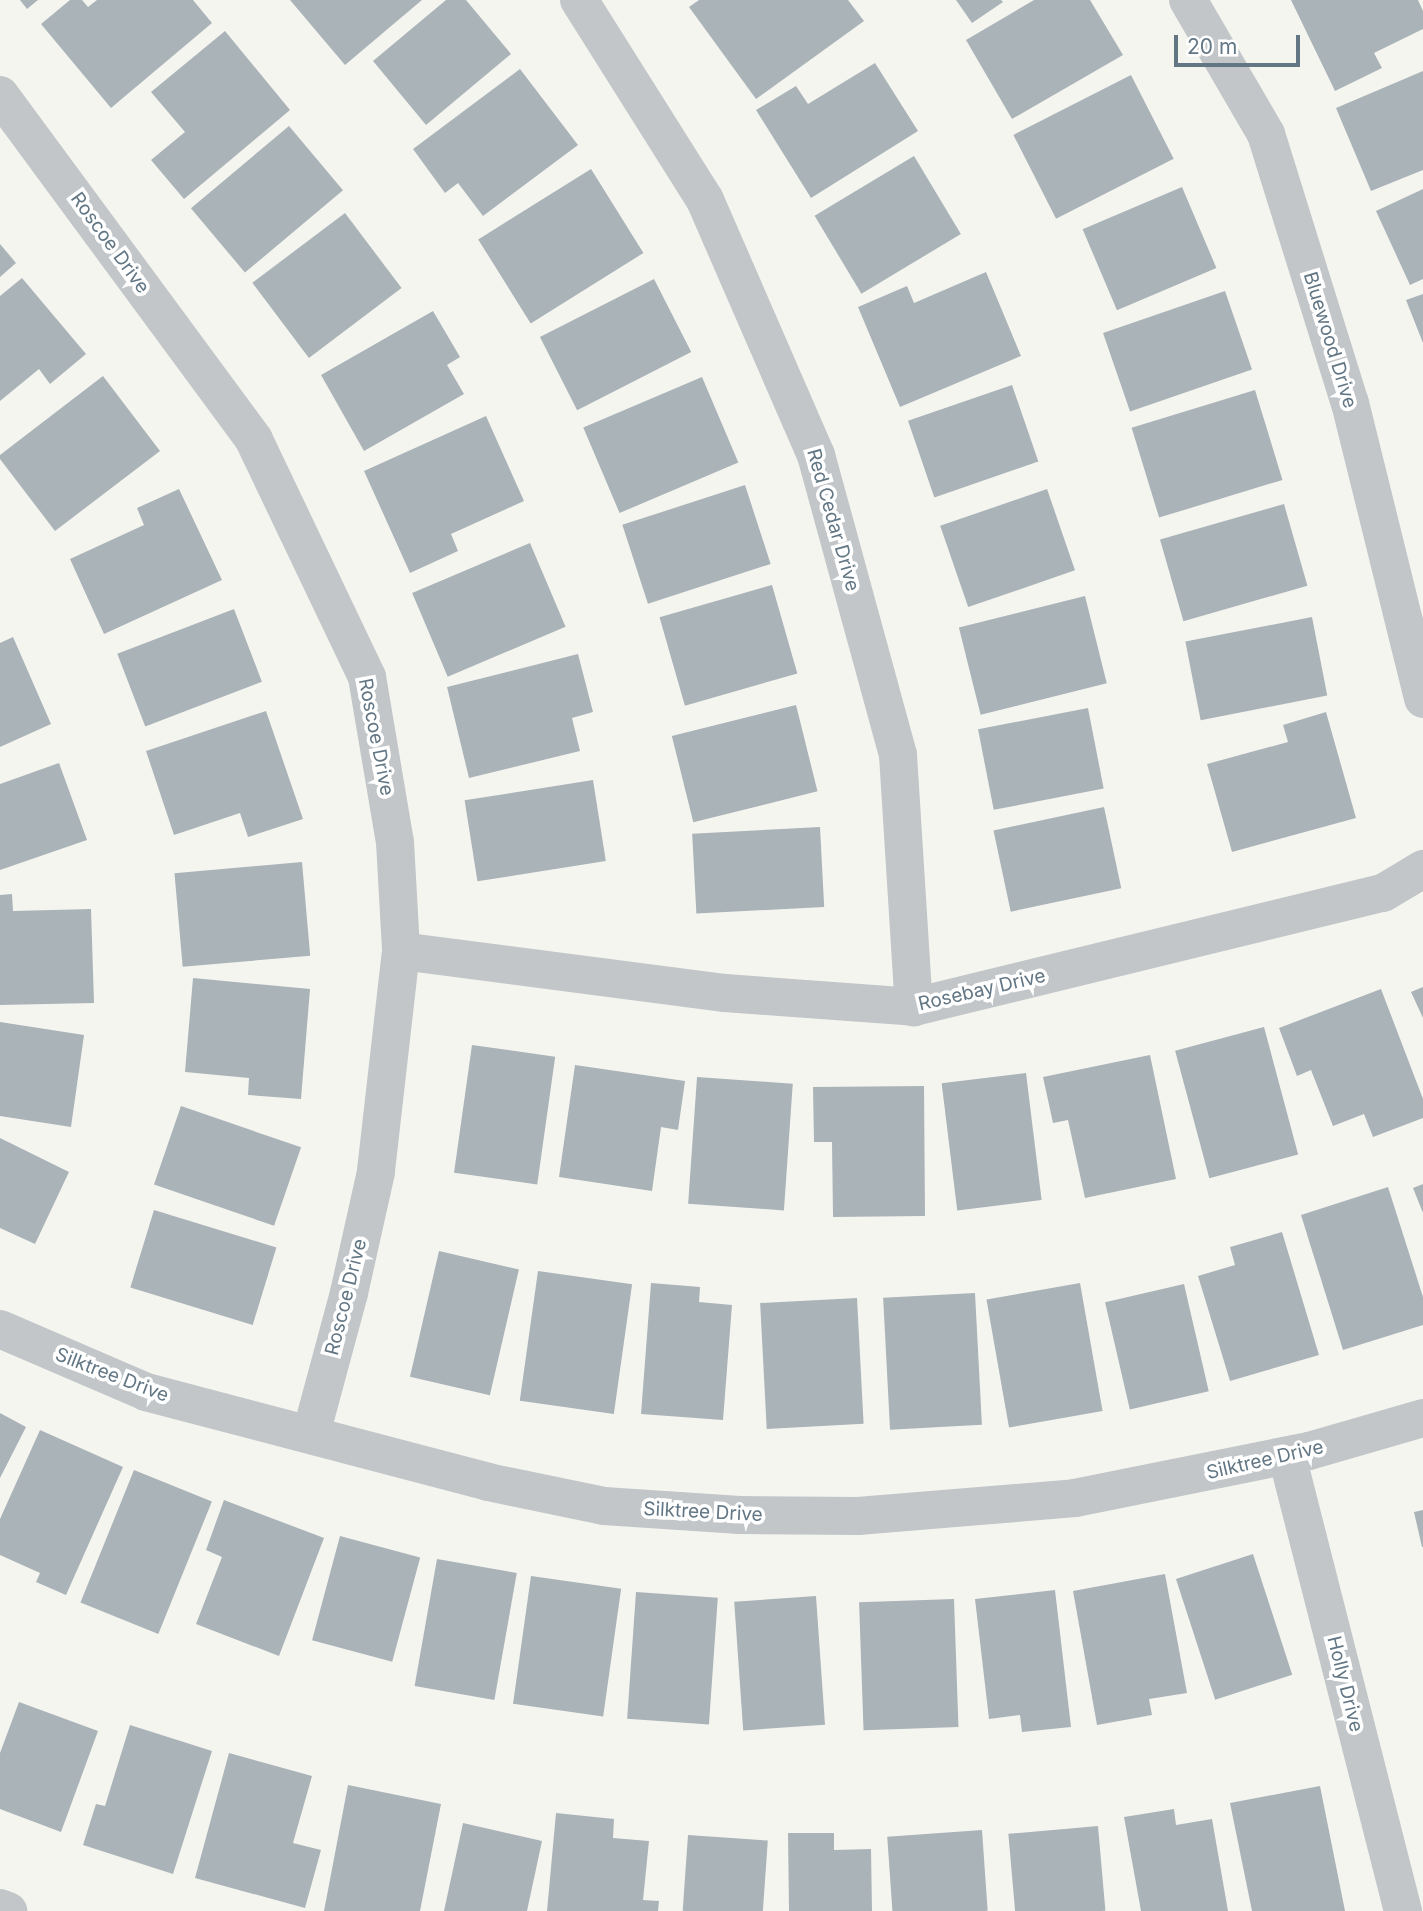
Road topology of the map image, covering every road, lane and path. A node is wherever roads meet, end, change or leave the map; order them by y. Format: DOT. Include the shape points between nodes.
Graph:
graph roads {
  1 [pos="579,0"];
  2 [pos="1188,0"];
  3 [pos="0,95"];
  4 [pos="1423,699"];
  5 [pos="1423,869"];
  6 [pos="401,951"];
  7 [pos="914,1007"];
  8 [pos="0,1329"];
  9 [pos="1423,1418"];
  10 [pos="311,1434"];
  11 [pos="1287,1456"];
  12 [pos="0,1908"];
  13 [pos="8,1911"];
  14 [pos="1404,1911"];
  1 -- 7 [label="street, Red Cedar Drive" via="705,200 816,455 898,755"];
  2 -- 4 [label="street, Bluewood Drive" via="1266,135 1350,402"];
  3 -- 6 [label="street, Roscoe Drive" via="254,440 367,677 395,842"];
  5 -- 7 [label="street, Rosebay Drive" via="1382,893"];
  6 -- 7 [label="street, Rosebay Drive" via="724,993"];
  6 -- 10 [label="street, Roscoe Drive" via="376,1172"];
  8 -- 10 [label="street, Silktree Drive" via="146,1392"];
  9 -- 11 [label="street, Silktree Drive"];
  10 -- 11 [label="street, Silktree Drive" via="488,1482 604,1506 740,1515 858,1516 1075,1498"];
  11 -- 14 [label="street, Holly Drive"];
  12 -- 13 [label="street"];
}
